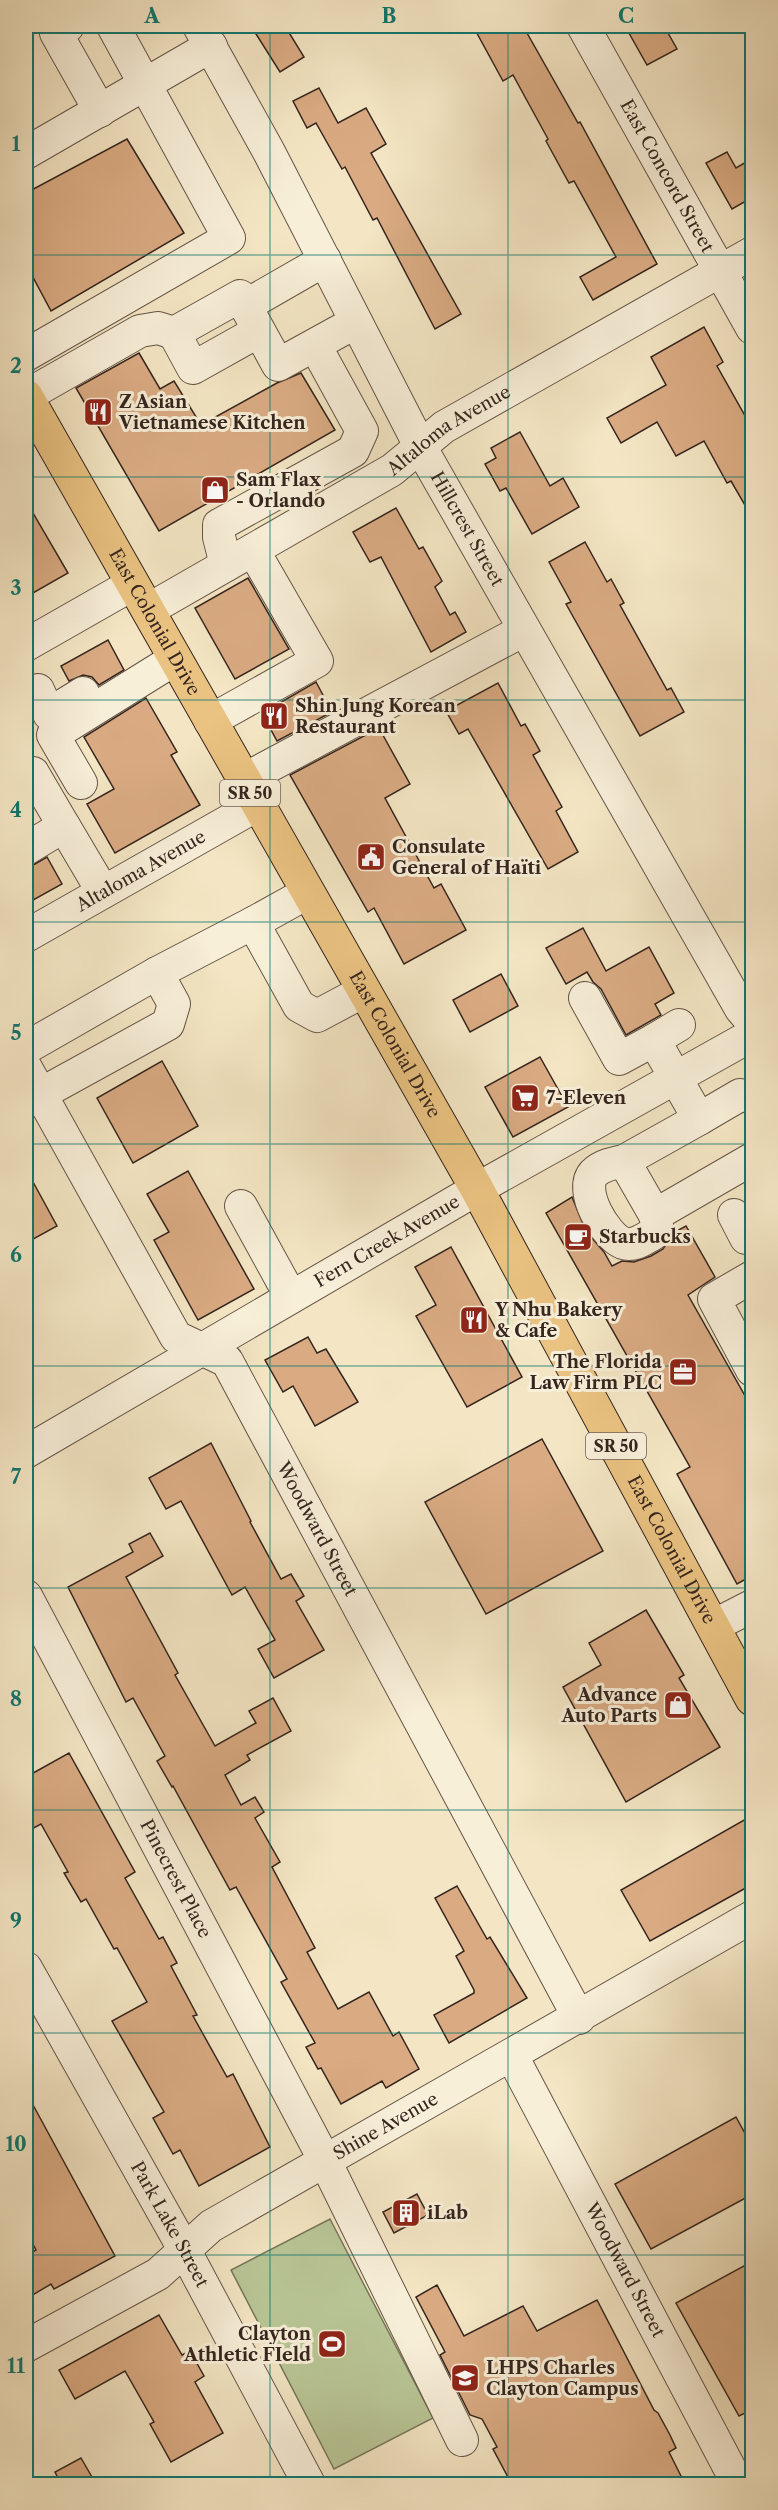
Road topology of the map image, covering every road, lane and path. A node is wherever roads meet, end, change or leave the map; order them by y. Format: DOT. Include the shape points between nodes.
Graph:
graph roads {
  1 [pos="68,26"];
  2 [pos="113,26"];
  3 [pos="583,26"];
  4 [pos="205,36"];
  5 [pos="144,85"];
  6 [pos="100,111"];
  7 [pos="26,153"];
  8 [pos="753,253"];
  9 [pos="325,260"];
  10 [pos="719,271"];
  11 [pos="252,319"];
  12 [pos="356,322"];
  13 [pos="753,328"];
  14 [pos="26,355"];
  15 [pos="323,360"];
  16 [pos="26,396"];
  17 [pos="421,448"];
  18 [pos="353,451"];
  19 [pos="376,480"];
  20 [pos="253,550"];
  21 [pos="226,566"];
  22 [pos="140,597"];
  23 [pos="524,630"];
  24 [pos="26,645"];
  25 [pos="170,650"];
  26 [pos="38,690"];
  27 [pos="210,721"];
  28 [pos="26,778"];
  29 [pos="81,783"];
  30 [pos="250,793"];
  31 [pos="64,826"];
  32 [pos="26,849"];
  33 [pos="103,892"];
  34 [pos="307,893"];
  35 [pos="253,923"];
  36 [pos="26,936"];
  37 [pos="157,973"];
  38 [pos="364,992"];
  39 [pos="585,998"];
  40 [pos="753,1022"];
  41 [pos="753,1035"];
  42 [pos="26,1048"];
  43 [pos="676,1078"];
  44 [pos="30,1088"];
  45 [pos="753,1097"];
  46 [pos="699,1119"];
  47 [pos="753,1159"];
  48 [pos="624,1161"];
  49 [pos="477,1190"];
  50 [pos="241,1206"];
  51 [pos="655,1215"];
  52 [pos="753,1277"];
  53 [pos="291,1297"];
  54 [pos="201,1349"];
  55 [pos="748,1350"];
  56 [pos="26,1452"];
  57 [pos="26,1596"];
  58 [pos="753,1606"];
  59 [pos="713,1626"];
  60 [pos="753,1699"];
  61 [pos="753,1917"];
  62 [pos="26,1968"];
  63 [pos="579,2018"];
  64 [pos="512,2056"];
  65 [pos="326,2161"];
  66 [pos="185,2251"];
  67 [pos="26,2346"];
  68 [pos="462,2440"];
  69 [pos="309,2484"];
  70 [pos="738,2484"];
  1 -- 6 [label="street" via="56,33"];
  2 -- 5 [label="street"];
  3 -- 10 [label="street, East Concord Street"];
  4 -- 5 [label="street"];
  4 -- 9 [label="street, Hillcrest Street"];
  5 -- 6 [label="street"];
  5 -- 14 [label="street" via="229,237"];
  6 -- 7 [label="street"];
  8 -- 10 [label="street, Altaloma Avenue"];
  9 -- 11 [label="street"];
  9 -- 12 [label="street, Hillcrest Street"];
  10 -- 13 [label="street, East Concord Street"];
  10 -- 17 [label="street, Altaloma Avenue" via="444,427"];
  11 -- 12 [label="street" via="278,365"];
  11 -- 16 [label="street" via="193,368 174,333 158,328 140,331"];
  12 -- 17 [label="street, Hillcrest Street"];
  15 -- 18 [label="street" via="362,431"];
  16 -- 22 [label="highway, East Colonial Drive / SR 50"];
  17 -- 19 [label="street, Altaloma Avenue"];
  17 -- 23 [label="street, Hillcrest Street"];
  18 -- 19 [label="street"];
  18 -- 21 [label="street" via="219,525"];
  19 -- 20 [label="street, Altaloma Avenue"];
  20 -- 21 [label="street, Altaloma Avenue"];
  20 -- 27 [label="street" via="316,661"];
  21 -- 22 [label="street, Altaloma Avenue"];
  22 -- 24 [label="street, Altaloma Avenue"];
  22 -- 25 [label="highway, East Colonial Drive / SR 50"];
  23 -- 30 [label="street, Altaloma Avenue"];
  23 -- 40 [label="street, Hillcrest Street" via="741,1009"];
  25 -- 26 [label="street" via="50,714"];
  25 -- 27 [label="highway, East Colonial Drive / SR 50"];
  25 -- 29 [label="street" via="53,735"];
  27 -- 30 [label="highway, East Colonial Drive / SR 50"];
  28 -- 31 [label="street" via="33,773"];
  30 -- 33 [label="street, Altaloma Avenue"];
  30 -- 34 [label="highway, East Colonial Drive / SR 50"];
  31 -- 32 [label="street"];
  31 -- 33 [label="street"];
  33 -- 36 [label="street, Altaloma Avenue"];
  34 -- 35 [label="street"];
  34 -- 38 [label="highway, East Colonial Drive / SR 50"];
  35 -- 37 [label="street"];
  35 -- 38 [label="street" via="299,1006 317,1016"];
  37 -- 42 [label="street"];
  37 -- 44 [label="street" via="174,1005 168,1024 104,1061"];
  38 -- 49 [label="highway, East Colonial Drive / SR 50"];
  39 -- 43 [label="street" via="619,1059 666,1032"];
  41 -- 43 [label="street, Fern Creek Avenue"];
  43 -- 46 [label="street"];
  43 -- 49 [label="street, Fern Creek Avenue"];
  44 -- 54 [label="street, Woodward Street" via="176,1337"];
  45 -- 46 [label="street" via="740,1095"];
  46 -- 48 [label="street"];
  47 -- 51 [label="street"];
  48 -- 51 [label="street"];
  48 -- 51 [label="street" via="608,1164 594,1173 588,1185 603,1225 625,1244 637,1243 653,1234"];
  49 -- 53 [label="street, Fern Creek Avenue"];
  49 -- 59 [label="highway, East Colonial Drive / SR 50"];
  50 -- 53 [label="street"];
  52 -- 55 [label="street" via="714,1299"];
  53 -- 54 [label="street, Fern Creek Avenue"];
  54 -- 56 [label="street, Fern Creek Avenue"];
  54 -- 63 [label="street, Woodward Street" via="226,1361"];
  57 -- 65 [label="street, Pinecrest Place"];
  58 -- 59 [label="street"];
  59 -- 60 [label="highway, East Colonial Drive / SR 50"];
  61 -- 63 [label="street, Shine Avenue"];
  62 -- 66 [label="street, Park Lake Street"];
  63 -- 64 [label="street, Shine Avenue"];
  64 -- 65 [label="street, Shine Avenue"];
  64 -- 70 [label="street, Woodward Street"];
  65 -- 66 [label="street, Shine Avenue" via="211,2226"];
  65 -- 68 [label="street, Pinecrest Place"];
  66 -- 67 [label="street, Shine Avenue" via="158,2274"];
  66 -- 69 [label="street, Park Lake Street"];
}
